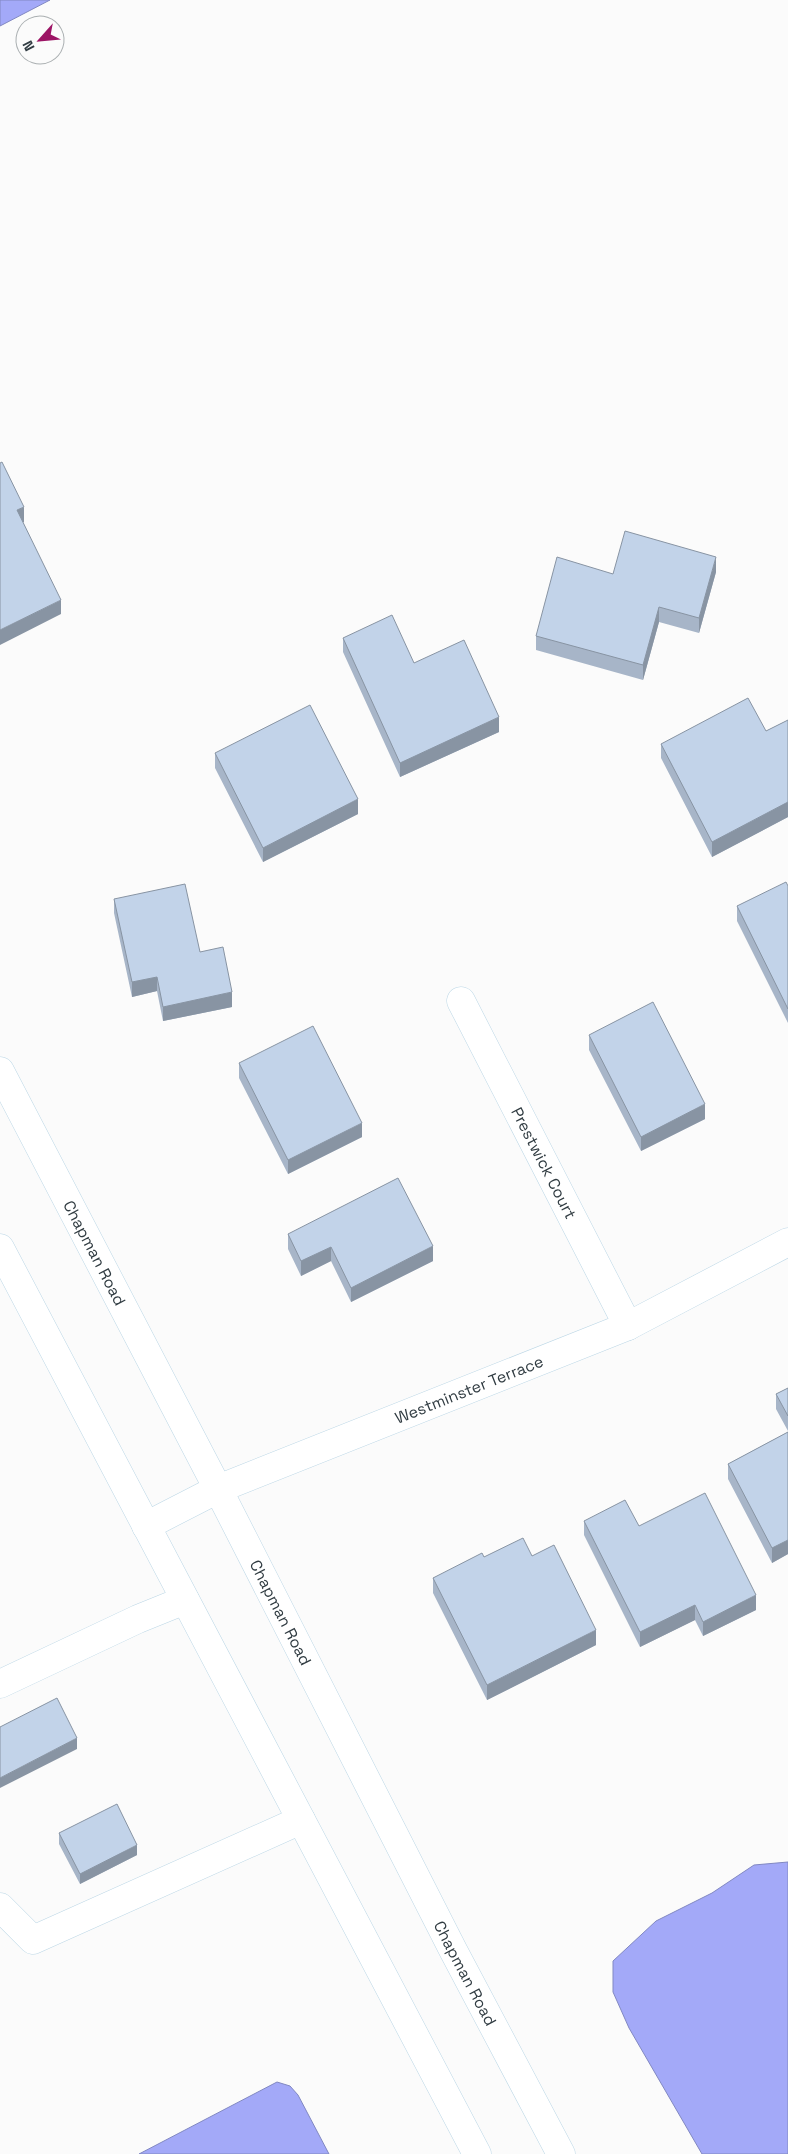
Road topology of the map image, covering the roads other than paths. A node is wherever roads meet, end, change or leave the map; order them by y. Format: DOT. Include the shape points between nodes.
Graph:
graph roads {
  1 [pos="461,1001"];
  2 [pos="0,1071"];
  3 [pos="788,1242"];
  4 [pos="0,1248"];
  5 [pos="628,1326"];
  6 [pos="218,1488"];
  7 [pos="146,1526"];
  8 [pos="185,1600"];
  9 [pos="0,1684"];
  10 [pos="301,1820"];
  11 [pos="0,1907"];
  12 [pos="476,2154"];
  13 [pos="561,2154"];
  1 -- 5 [label="street, Prestwick Court"];
  2 -- 6 [label="street, Chapman Road"];
  3 -- 5 [label="street, Westminster Terrace"];
  4 -- 7 [label="street"];
  5 -- 6 [label="street, Westminster Terrace"];
  6 -- 7 [label="street, Westminster Terrace"];
  6 -- 13 [label="street, Chapman Road" via="453,1950"];
  7 -- 8 [label="street"];
  8 -- 9 [label="street"];
  8 -- 10 [label="street"];
  10 -- 11 [label="street" via="33,1940"];
  10 -- 12 [label="street"];
}
